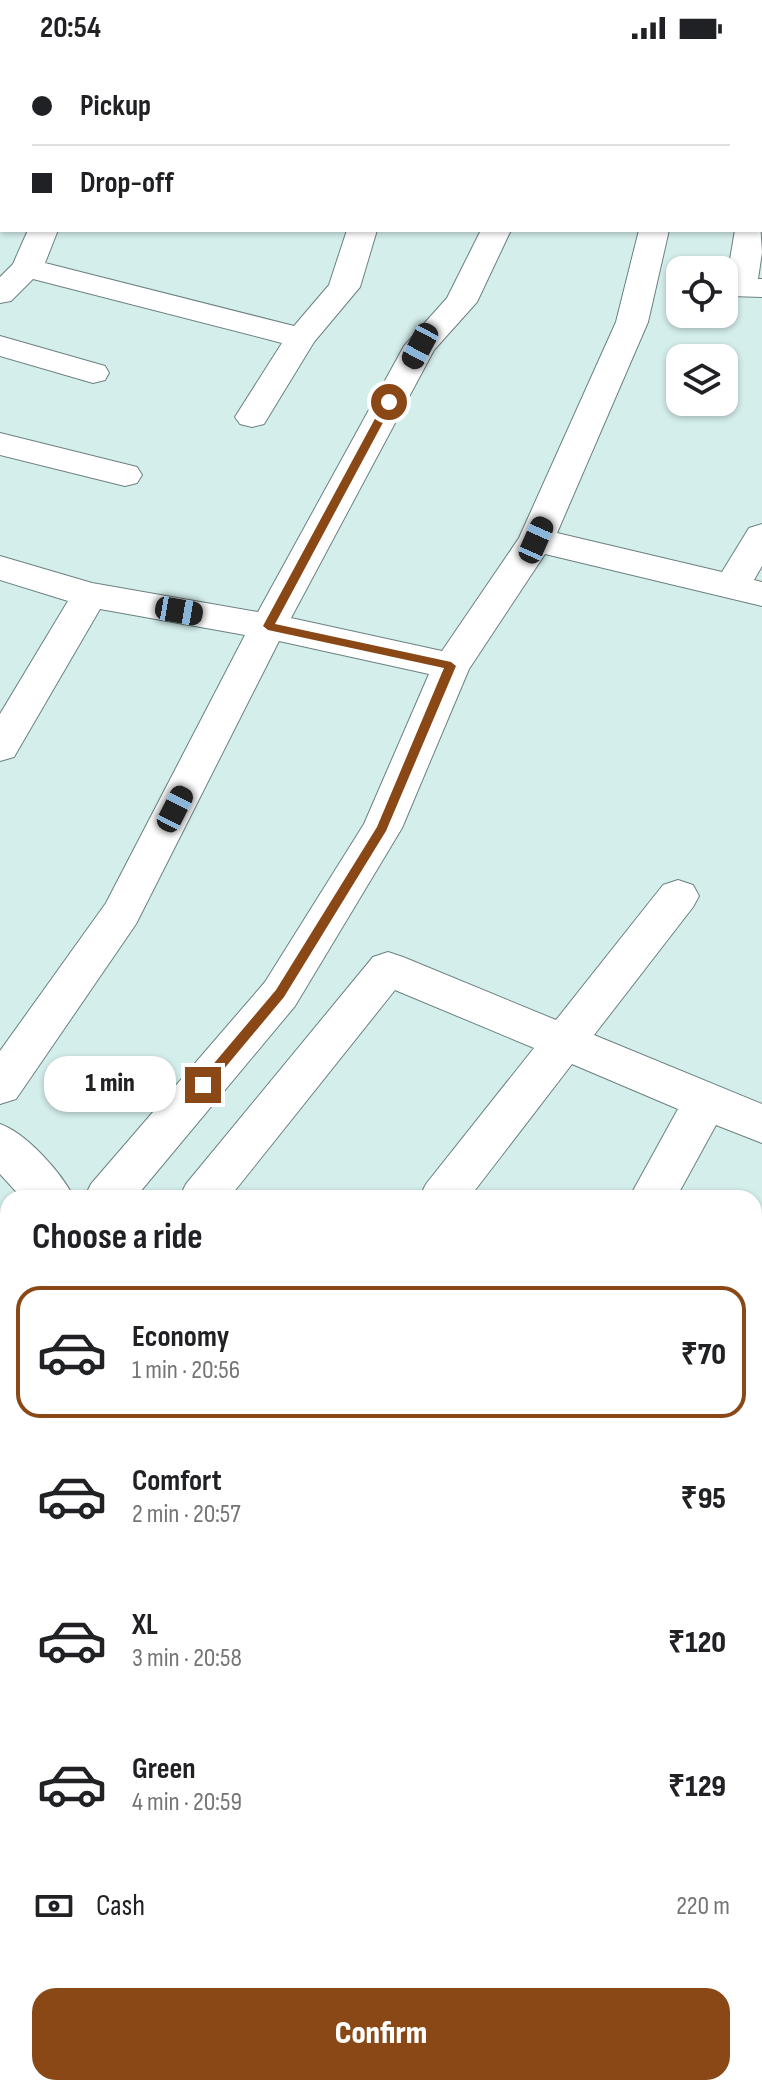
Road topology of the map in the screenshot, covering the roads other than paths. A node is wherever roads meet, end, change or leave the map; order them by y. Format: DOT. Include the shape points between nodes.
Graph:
graph roads {
  1 [pos="42,232"];
  2 [pos="361,232"];
  3 [pos="495,232"];
  4 [pos="654,232"];
  5 [pos="750,232"];
  6 [pos="27,268"];
  7 [pos="762,288"];
  8 [pos="0,294"];
  9 [pos="301,338"];
  10 [pos="0,346"];
  11 [pos="93,373"];
  12 [pos="252,417"];
  13 [pos="0,444"];
  14 [pos="125,475"];
  15 [pos="762,536"];
  16 [pos="536,540"];
  17 [pos="0,568"];
  18 [pos="747,590"];
  19 [pos="90,595"];
  20 [pos="268,626"];
  21 [pos="451,666"];
  22 [pos="0,747"];
  23 [pos="678,896"];
  24 [pos="566,1043"];
  25 [pos="0,1086"];
  26 [pos="706,1101"];
  27 [pos="762,1124"];
  28 [pos="0,1143"];
  29 [pos="44,1190"];
  30 [pos="114,1190"];
  31 [pos="208,1190"];
  32 [pos="448,1190"];
  33 [pos="656,1190"];
  1 -- 6 [label="street"];
  2 -- 9 [label="street" via="344,287"];
  3 -- 20 [label="street" via="461,302 420,346"];
  4 -- 16 [label="street" via="632,322"];
  5 -- 7 [label="street" via="741,289"];
  6 -- 8 [label="street"];
  6 -- 9 [label="street"];
  9 -- 12 [label="street"];
  10 -- 11 [label="street"];
  13 -- 14 [label="street"];
  15 -- 18 [label="street"];
  16 -- 18 [label="street"];
  16 -- 21 [label="street"];
  17 -- 19 [label="street"];
  19 -- 20 [label="street"];
  19 -- 22 [label="street"];
  20 -- 21 [label="street"];
  20 -- 25 [label="street" via="121,913"];
  21 -- 30 [label="street" via="382,828 280,994"];
  23 -- 24 [label="street"];
  24 -- 26 [label="street"];
  24 -- 31 [label="street" via="388,969"];
  24 -- 32 [label="street"];
  26 -- 27 [label="street"];
  26 -- 33 [label="street"];
  28 -- 29 [label="street"];
}
